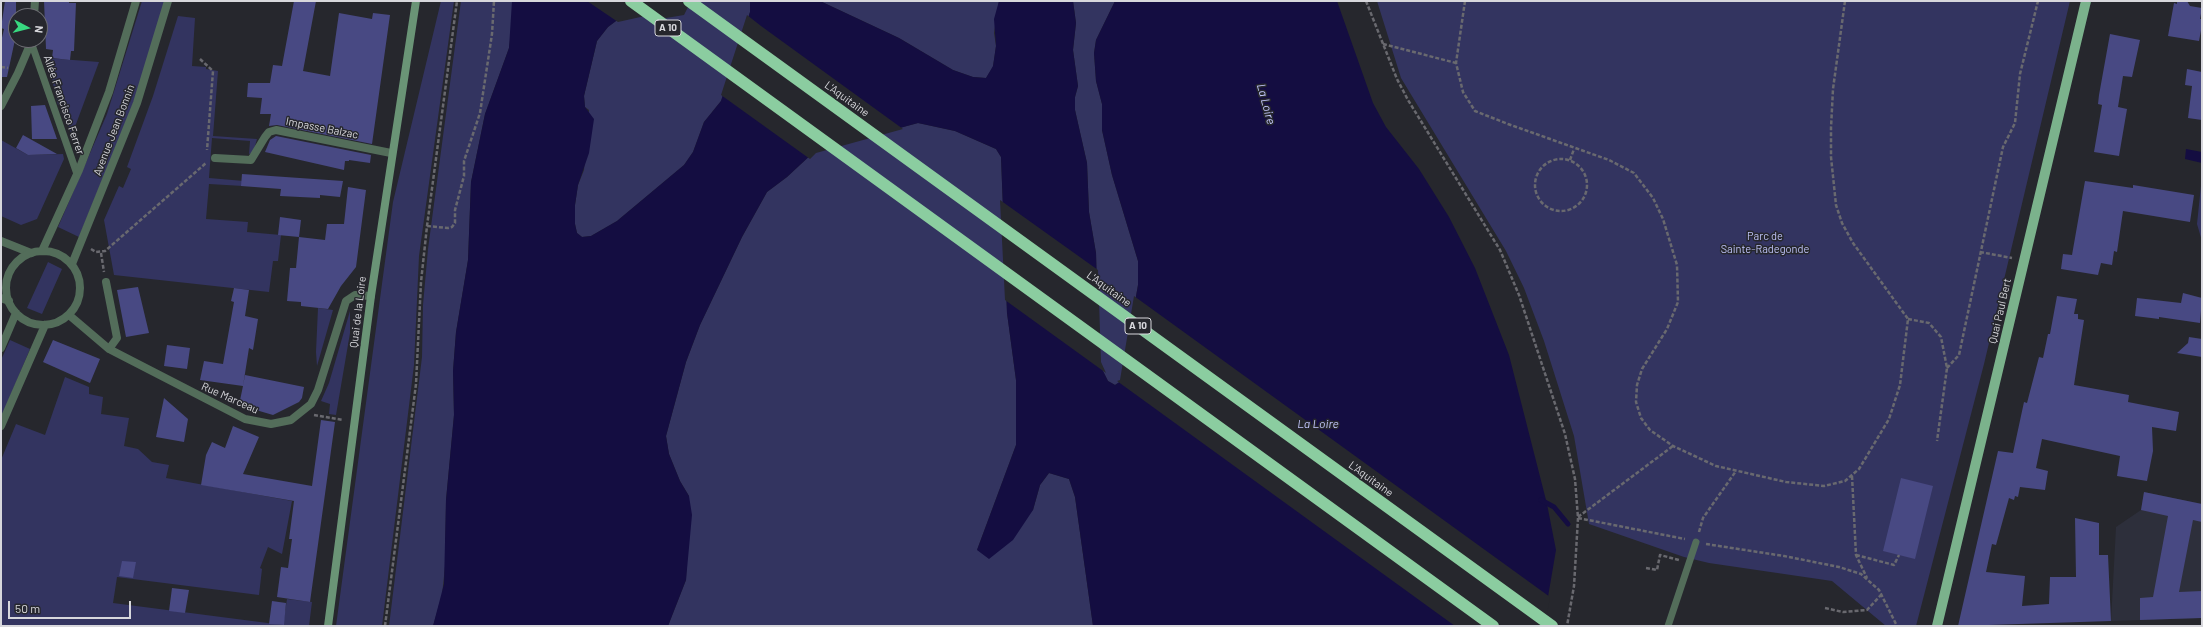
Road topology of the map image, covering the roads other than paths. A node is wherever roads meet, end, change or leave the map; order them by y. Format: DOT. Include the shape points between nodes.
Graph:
graph roads {
  1 [pos="136,1"];
  2 [pos="168,1"];
  3 [pos="416,1"];
  4 [pos="631,1"];
  5 [pos="689,1"];
  6 [pos="2086,1"];
  7 [pos="29,48"];
  8 [pos="34,48"];
  9 [pos="1,106"];
  10 [pos="391,153"];
  11 [pos="215,158"];
  12 [pos="77,174"];
  13 [pos="1,241"];
  14 [pos="42,251"];
  15 [pos="31,253"];
  16 [pos="72,264"];
  17 [pos="106,282"];
  18 [pos="371,296"];
  19 [pos="1,298"];
  20 [pos="9,301"];
  21 [pos="16,313"];
  22 [pos="69,315"];
  23 [pos="45,325"];
  24 [pos="1,348"];
  25 [pos="109,350"];
  26 [pos="1,426"];
  27 [pos="1696,542"];
  28 [pos="328,626"];
  29 [pos="1493,626"];
  30 [pos="1552,626"];
  31 [pos="1668,626"];
  32 [pos="1938,626"];
  1 -- 12 [label="street, Avenue Jean Bonnin" via="109,92"];
  2 -- 16 [label="street, Avenue Jean Bonnin" via="137,103"];
  3 -- 10 [label="main road, Quai de la Loire"];
  4 -- 29 [label="highway, A 10"];
  5 -- 30 [label="highway, L'Aquitaine / A 10"];
  6 -- 32 [label="main road, Quai Paul Bert"];
  7 -- 9 [label="street"];
  8 -- 12 [label="lane, Allée Francisco Ferrer"];
  10 -- 11 [label="street, Impasse Balzac" via="276,130 269,132 251,160"];
  10 -- 18 [label="main road, Quai de la Loire"];
  12 -- 14 [label="street, Avenue Jean Bonnin"];
  13 -- 15 [label="street"];
  14 -- 15 [label="street"];
  14 -- 16 [label="street" via="53,252"];
  15 -- 20 [label="street" via="15,264 10,272 7,292"];
  16 -- 22 [label="street" via="78,274 80,296"];
  17 -- 25 [label="street" via="117,338"];
  18 -- 25 [label="street, Rue Marceau" via="355,295 346,301 318,390 306,409 282,423 253,422"];
  18 -- 28 [label="main road, Quai de la Loire"];
  19 -- 20 [label="street"];
  20 -- 21 [label="street"];
  21 -- 23 [label="street" via="34,324"];
  21 -- 24 [label="street"];
  22 -- 23 [label="street"];
  22 -- 25 [label="street, Rue Marceau"];
  23 -- 26 [label="street"];
  27 -- 31 [label="lane"];
}
